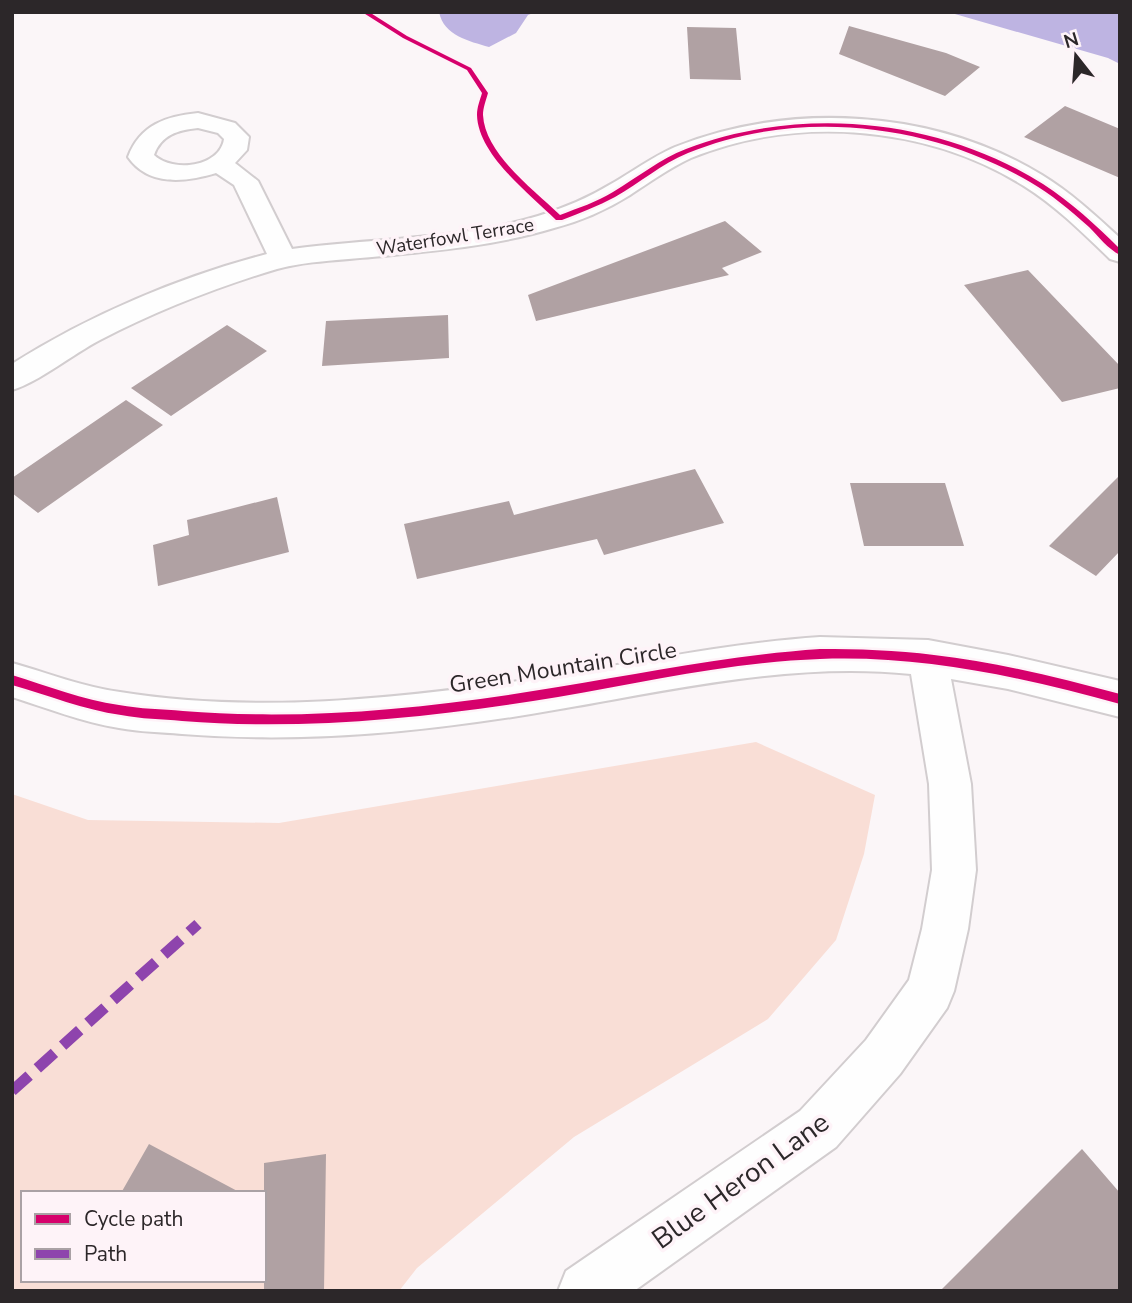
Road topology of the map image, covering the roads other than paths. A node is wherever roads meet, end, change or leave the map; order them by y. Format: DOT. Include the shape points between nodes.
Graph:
graph roads {
  1 [pos="219,164"];
  2 [pos="1120,253"];
  3 [pos="283,259"];
  4 [pos="12,379"];
  5 [pos="928,657"];
  6 [pos="12,680"];
  7 [pos="1120,699"];
  8 [pos="586,1291"];
  1 -- 3 [label="street" via="245,181"];
  2 -- 3 [label="street, Waterfowl Terrace" via="1031,179 988,158 926,138 830,125 779,127 726,137 682,153 579,210 508,232"];
  3 -- 4 [label="street, Waterfowl Terrace" via="153,302"];
  5 -- 6 [label="street, Green Mountain Circle" via="806,656 320,720 222,720 106,708"];
  5 -- 7 [label="street, Green Mountain Circle" via="1026,673"];
  5 -- 8 [label="street, Blue Heron Lane" via="950,784 954,870 929,991 883,1057 818,1129"];
}
